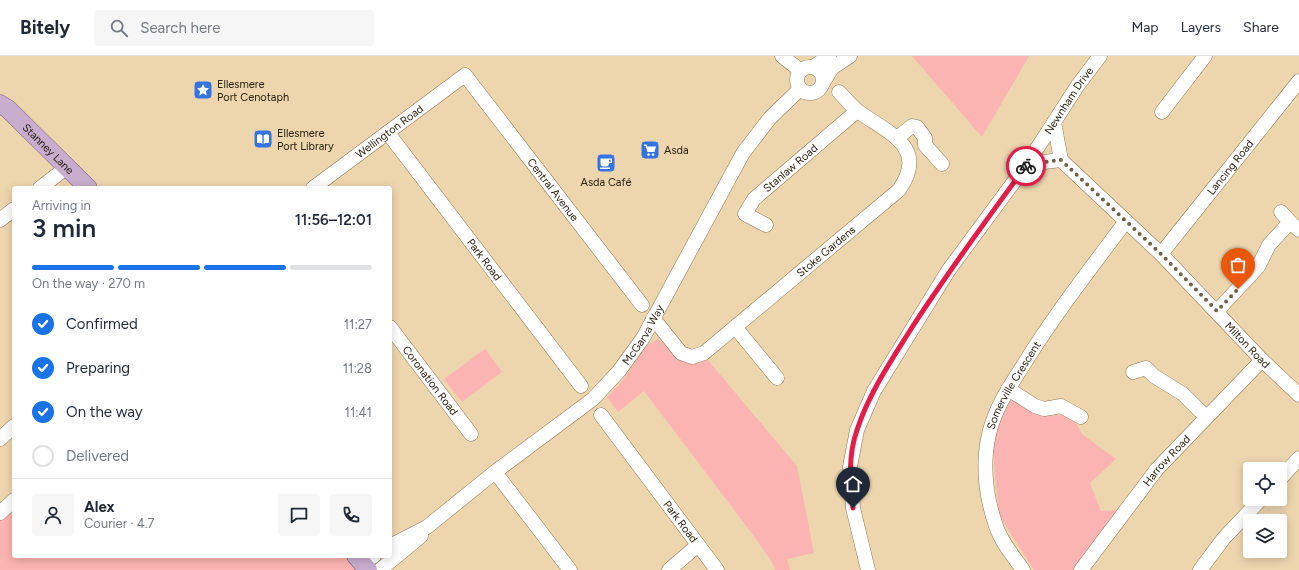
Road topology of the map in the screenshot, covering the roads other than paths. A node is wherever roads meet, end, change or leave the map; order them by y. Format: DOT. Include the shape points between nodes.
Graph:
graph roads {
  1 [pos="782,56"];
  2 [pos="828,56"];
  3 [pos="850,56"];
  4 [pos="1100,56"];
  5 [pos="1205,56"];
  6 [pos="807,69"];
  7 [pos="465,75"];
  8 [pos="1299,81"];
  9 [pos="823,83"];
  10 [pos="799,90"];
  11 [pos="839,92"];
  12 [pos="3,103"];
  13 [pos="857,111"];
  14 [pos="1162,112"];
  15 [pos="1054,122"];
  16 [pos="388,133"];
  17 [pos="897,138"];
  18 [pos="1061,160"];
  19 [pos="942,164"];
  20 [pos="1028,164"];
  21 [pos="66,168"];
  22 [pos="43,186"];
  23 [pos="80,186"];
  24 [pos="86,186"];
  25 [pos="316,186"];
  26 [pos="12,211"];
  27 [pos="0,220"];
  28 [pos="1126,221"];
  29 [pos="1290,221"];
  30 [pos="766,225"];
  31 [pos="1161,254"];
  32 [pos="642,305"];
  33 [pos="1217,311"];
  34 [pos="653,318"];
  35 [pos="735,327"];
  36 [pos="392,330"];
  37 [pos="1262,360"];
  38 [pos="1143,365"];
  39 [pos="777,378"];
  40 [pos="581,386"];
  41 [pos="1008,389"];
  42 [pos="1299,395"];
  43 [pos="601,415"];
  44 [pos="1081,417"];
  45 [pos="1206,417"];
  46 [pos="12,428"];
  47 [pos="471,434"];
  48 [pos="0,439"];
  49 [pos="1299,458"];
  50 [pos="1287,471"];
  51 [pos="495,472"];
  52 [pos="1254,506"];
  53 [pos="426,527"];
  54 [pos="392,545"];
  55 [pos="698,545"];
  56 [pos="380,570"];
  57 [pos="570,570"];
  58 [pos="669,570"];
  59 [pos="717,570"];
  60 [pos="868,570"];
  61 [pos="1024,570"];
  62 [pos="1081,570"];
  63 [pos="1200,570"];
  1 -- 6 [label="street"];
  2 -- 6 [label="street"];
  3 -- 9 [label="street" via="832,68"];
  4 -- 15 [label="street, Newnham Drive"];
  5 -- 14 [label="street"];
  6 -- 9 [label="street" via="822,75"];
  6 -- 10 [label="street" via="796,81"];
  7 -- 16 [label="street, Wellington Road"];
  7 -- 32 [label="street, Central Avenue"];
  8 -- 31 [label="street, Lancing Road"];
  9 -- 10 [label="street" via="814,93"];
  10 -- 34 [label="street, McGarva Way" via="770,118 743,153"];
  11 -- 13 [label="street, Stoke Gardens"];
  12 -- 21 [label="main road, Stanney Lane"];
  13 -- 17 [label="street, Stoke Gardens"];
  13 -- 30 [label="street, Stanlaw Road" via="754,199 746,214"];
  15 -- 18 [label="street"];
  15 -- 20 [label="street, Newnham Drive"];
  16 -- 25 [label="street, Wellington Road"];
  16 -- 40 [label="street, Park Road"];
  17 -- 19 [label="street" via="912,126 917,127 925,138 925,145"];
  17 -- 35 [label="street, Stoke Gardens" via="906,151 910,166 907,179 899,190"];
  18 -- 20 [label="street"];
  18 -- 28 [label="street, Milton Road"];
  20 -- 60 [label="street, Newnham Drive" via="944,278 889,364 857,430 850,467 851,491"];
  21 -- 22 [label="street"];
  21 -- 23 [label="main road"];
  21 -- 24 [label="main road, Stanney Lane"];
  26 -- 27 [label="street"];
  28 -- 31 [label="street, Milton Road"];
  28 -- 41 [label="street, Somerville Crescent" via="1070,295"];
  29 -- 33 [label="street" via="1269,245 1258,267"];
  31 -- 33 [label="street, Milton Road"];
  33 -- 37 [label="street, Milton Road"];
  34 -- 35 [label="street, Stoke Gardens" via="681,353 692,357 704,353"];
  34 -- 51 [label="street, McGarva Way" via="643,338 619,371 593,399"];
  35 -- 39 [label="street"];
  36 -- 47 [label="street, Coronation Road"];
  37 -- 42 [label="street, Milton Road"];
  37 -- 45 [label="street, Harrow Road"];
  38 -- 45 [label="street" via="1154,376 1183,394"];
  41 -- 44 [label="street" via="1044,409 1061,401"];
  41 -- 61 [label="street, Somerville Crescent" via="989,432 986,450 988,495 997,528"];
  43 -- 55 [label="street, Park Road"];
  45 -- 62 [label="street, Harrow Road" via="1157,469"];
  46 -- 48 [label="street"];
  49 -- 50 [label="street"];
  51 -- 53 [label="street, McGarva Way"];
  51 -- 57 [label="street"];
  52 -- 63 [label="street" via="1224,538"];
  53 -- 54 [label="street, McGarva Way"];
  53 -- 56 [label="street, McGarva Way" via="418,540"];
  55 -- 58 [label="street"];
  55 -- 59 [label="street, Park Road"];
}
